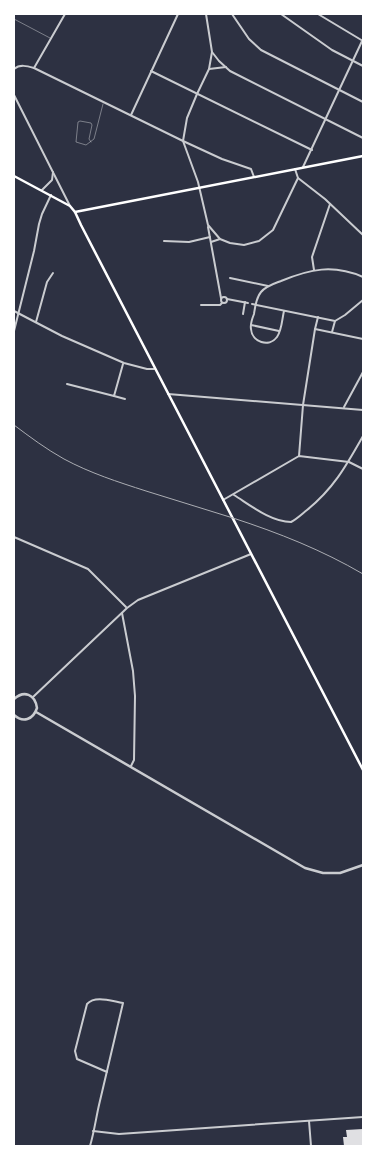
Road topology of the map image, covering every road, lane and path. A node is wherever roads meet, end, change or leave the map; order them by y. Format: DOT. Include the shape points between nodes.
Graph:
graph roads {
  1 [pos="65,14"];
  2 [pos="178,14"];
  3 [pos="206,14"];
  4 [pos="232,14"];
  5 [pos="281,14"];
  6 [pos="318,14"];
  7 [pos="14,19"];
  8 [pos="51,39"];
  9 [pos="363,40"];
  10 [pos="212,52"];
  11 [pos="353,61"];
  12 [pos="363,66"];
  13 [pos="226,67"];
  14 [pos="34,68"];
  15 [pos="14,69"];
  16 [pos="209,69"];
  17 [pos="151,71"];
  18 [pos="339,90"];
  19 [pos="197,94"];
  20 [pos="14,95"];
  21 [pos="104,102"];
  22 [pos="363,102"];
  23 [pos="130,115"];
  24 [pos="326,120"];
  25 [pos="363,138"];
  26 [pos="183,141"];
  27 [pos="91,142"];
  28 [pos="312,150"];
  29 [pos="363,156"];
  30 [pos="303,168"];
  31 [pos="295,169"];
  32 [pos="53,172"];
  33 [pos="14,176"];
  34 [pos="254,177"];
  35 [pos="298,178"];
  36 [pos="200,188"];
  37 [pos="42,190"];
  38 [pos="51,195"];
  39 [pos="330,204"];
  40 [pos="70,206"];
  41 [pos="76,212"];
  42 [pos="208,225"];
  43 [pos="363,235"];
  44 [pos="210,237"];
  45 [pos="220,238"];
  46 [pos="164,241"];
  47 [pos="211,242"];
  48 [pos="314,270"];
  49 [pos="52,273"];
  50 [pos="363,277"];
  51 [pos="230,278"];
  52 [pos="268,286"];
  53 [pos="221,298"];
  54 [pos="227,299"];
  55 [pos="363,300"];
  56 [pos="222,303"];
  57 [pos="252,304"];
  58 [pos="256,305"];
  59 [pos="201,306"];
  60 [pos="284,311"];
  61 [pos="14,312"];
  62 [pos="19,314"];
  63 [pos="242,314"];
  64 [pos="318,317"];
  65 [pos="335,321"];
  66 [pos="36,322"];
  67 [pos="251,325"];
  68 [pos="316,329"];
  69 [pos="14,331"];
  70 [pos="280,331"];
  71 [pos="332,332"];
  72 [pos="363,339"];
  73 [pos="124,363"];
  74 [pos="154,369"];
  75 [pos="363,372"];
  76 [pos="67,384"];
  77 [pos="168,394"];
  78 [pos="114,396"];
  79 [pos="125,399"];
  80 [pos="303,405"];
  81 [pos="344,408"];
  82 [pos="363,410"];
  83 [pos="363,436"];
  84 [pos="299,456"];
  85 [pos="348,462"];
  86 [pos="363,469"];
  87 [pos="234,495"];
  88 [pos="223,500"];
  89 [pos="14,537"];
  90 [pos="251,554"];
  91 [pos="127,608"];
  92 [pos="122,613"];
  93 [pos="33,698"];
  94 [pos="14,699"];
  95 [pos="36,712"];
  96 [pos="14,715"];
  97 [pos="130,767"];
  98 [pos="363,771"];
  99 [pos="363,865"];
  100 [pos="107,1072"];
  101 [pos="363,1118"];
  102 [pos="309,1121"];
  103 [pos="93,1130"];
  104 [pos="90,1146"];
  105 [pos="311,1146"];
  1 -- 8 [label="street"];
  2 -- 17 [label="street"];
  3 -- 10 [label="street"];
  4 -- 18 [label="street" via="261,50"];
  5 -- 11 [label="street"];
  6 -- 9 [label="street"];
  7 -- 8 [label="lane"];
  8 -- 14 [label="street"];
  9 -- 11 [label="street"];
  10 -- 13 [label="street"];
  10 -- 16 [label="street"];
  11 -- 12 [label="street"];
  11 -- 18 [label="street"];
  13 -- 16 [label="street"];
  13 -- 24 [label="street"];
  14 -- 15 [label="street" via="20,66"];
  14 -- 21 [label="street"];
  16 -- 19 [label="street"];
  17 -- 19 [label="street"];
  17 -- 23 [label="street"];
  18 -- 22 [label="street"];
  18 -- 24 [label="street"];
  19 -- 26 [label="street" via="187,118"];
  19 -- 28 [label="street"];
  20 -- 32 [label="street"];
  21 -- 23 [label="street"];
  21 -- 27 [label="lane"];
  23 -- 26 [label="street"];
  24 -- 25 [label="street"];
  24 -- 28 [label="street"];
  26 -- 34 [label="street" via="250,169"];
  26 -- 36 [label="street"];
  27 -- 27 [label="lane" via="92,125 78,122 76,142 86,145"];
  28 -- 30 [label="street"];
  29 -- 30 [label="main road"];
  30 -- 31 [label="main road"];
  31 -- 34 [label="main road"];
  31 -- 35 [label="street"];
  32 -- 37 [label="street" via="52,180"];
  32 -- 40 [label="street"];
  33 -- 37 [label="main road"];
  34 -- 36 [label="main road"];
  35 -- 39 [label="street"];
  35 -- 45 [label="street" via="273,230 259,241 238,245"];
  36 -- 41 [label="main road"];
  36 -- 42 [label="street"];
  37 -- 38 [label="main road"];
  38 -- 40 [label="main road"];
  38 -- 62 [label="street" via="39,224"];
  39 -- 43 [label="street"];
  39 -- 48 [label="street" via="312,257"];
  40 -- 41 [label="main road"];
  41 -- 74 [label="main road"];
  42 -- 44 [label="street"];
  42 -- 45 [label="street"];
  44 -- 46 [label="street" via="189,242"];
  44 -- 47 [label="street"];
  45 -- 47 [label="street"];
  47 -- 53 [label="street"];
  48 -- 50 [label="street" via="341,270"];
  48 -- 52 [label="street"];
  49 -- 66 [label="street"];
  51 -- 52 [label="street"];
  52 -- 58 [label="street" via="260,293"];
  53 -- 54 [label="street"];
  53 -- 56 [label="street"];
  54 -- 56 [label="street"];
  54 -- 63 [label="street" via="246,303"];
  55 -- 65 [label="street"];
  56 -- 59 [label="street"];
  57 -- 58 [label="street"];
  58 -- 60 [label="street"];
  58 -- 67 [label="street"];
  60 -- 64 [label="street"];
  60 -- 70 [label="street"];
  61 -- 62 [label="street"];
  62 -- 66 [label="street"];
  62 -- 69 [label="street"];
  64 -- 65 [label="street"];
  64 -- 68 [label="street"];
  65 -- 71 [label="street"];
  66 -- 73 [label="street"];
  67 -- 70 [label="street"];
  67 -- 70 [label="street" via="252,335 263,343 273,341"];
  68 -- 71 [label="street"];
  68 -- 80 [label="street"];
  71 -- 72 [label="street"];
  73 -- 74 [label="street"];
  73 -- 78 [label="street"];
  74 -- 77 [label="main road"];
  75 -- 81 [label="street"];
  76 -- 78 [label="street"];
  77 -- 80 [label="street"];
  77 -- 88 [label="main road"];
  78 -- 79 [label="street"];
  80 -- 81 [label="street"];
  80 -- 84 [label="street"];
  81 -- 82 [label="street"];
  83 -- 85 [label="street"];
  84 -- 85 [label="street"];
  84 -- 87 [label="street"];
  85 -- 86 [label="street"];
  85 -- 87 [label="street" via="320,500 291,522 266,515"];
  87 -- 88 [label="street"];
  88 -- 90 [label="main road"];
  89 -- 91 [label="street" via="88,569"];
  90 -- 91 [label="street" via="138,600"];
  90 -- 98 [label="main road"];
  91 -- 92 [label="street"];
  92 -- 93 [label="street"];
  92 -- 97 [label="street" via="135,696 134,760"];
  93 -- 94 [label="street" via="22,694"];
  93 -- 95 [label="street"];
  95 -- 96 [label="street" via="27,720"];
  95 -- 97 [label="street"];
  97 -- 99 [label="street" via="305,868 340,873"];
  100 -- 100 [label="street" via="77,1059 75,1052 87,1004 95,999 122,1003"];
  100 -- 103 [label="street"];
  101 -- 102 [label="street"];
  102 -- 103 [label="street" via="119,1134"];
  102 -- 105 [label="street"];
  103 -- 104 [label="street"];
}
